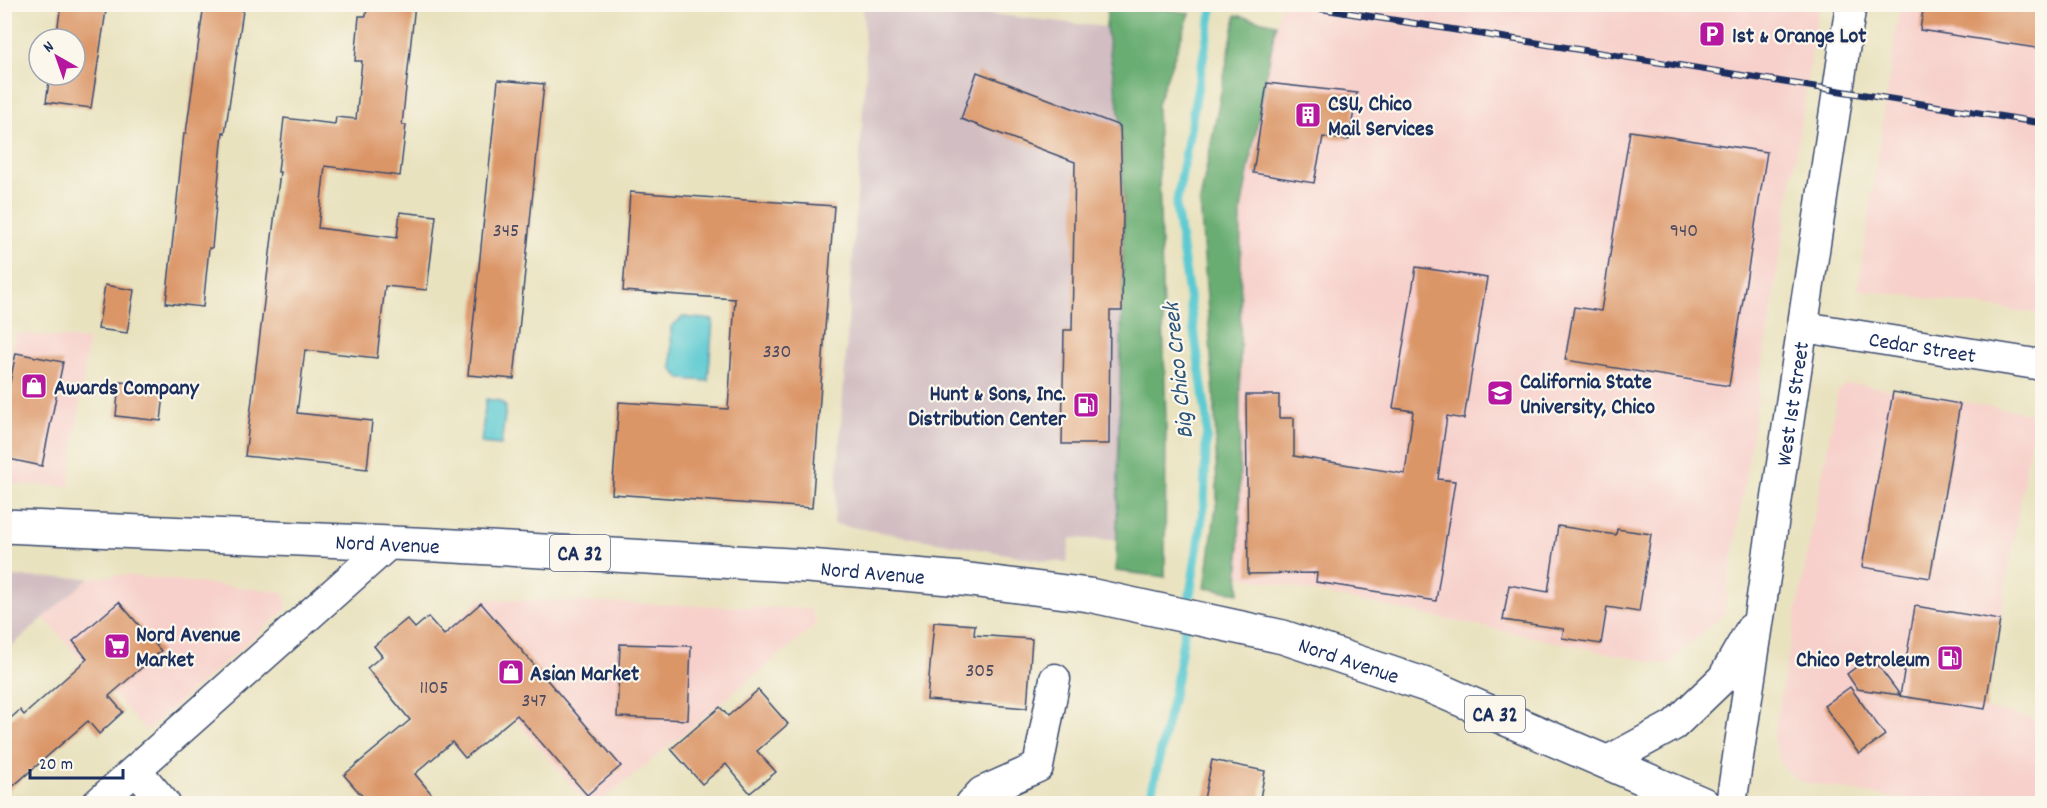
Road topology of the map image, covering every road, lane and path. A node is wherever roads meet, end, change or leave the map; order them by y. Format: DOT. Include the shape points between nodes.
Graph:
graph roads {
  1 [pos="1851,4"];
  2 [pos="1804,327"];
  3 [pos="2043,365"];
  4 [pos="4,526"];
  5 [pos="390,543"];
  6 [pos="1760,613"];
  7 [pos="1055,679"];
  8 [pos="1606,762"];
  9 [pos="136,770"];
  10 [pos="97,804"];
  11 [pos="165,804"];
  12 [pos="971,804"];
  13 [pos="1703,804"];
  14 [pos="1731,804"];
  1 -- 2 [label="street, West 1st Street"];
  2 -- 3 [label="street, Cedar Street"];
  2 -- 6 [label="street, West 1st Street"];
  4 -- 5 [label="main road, Nord Avenue / CA 32"];
  5 -- 8 [label="main road, Nord Avenue / CA 32" via="808,566 1089,595 1283,637 1432,687"];
  5 -- 9 [label="street"];
  6 -- 8 [label="street" via="1723,678 1674,725"];
  6 -- 14 [label="street, West 1st Street"];
  7 -- 12 [label="street" via="1038,767 982,792"];
  8 -- 13 [label="main road, Nord Avenue / CA 32"];
  9 -- 10 [label="street"];
  9 -- 11 [label="street"];
}
